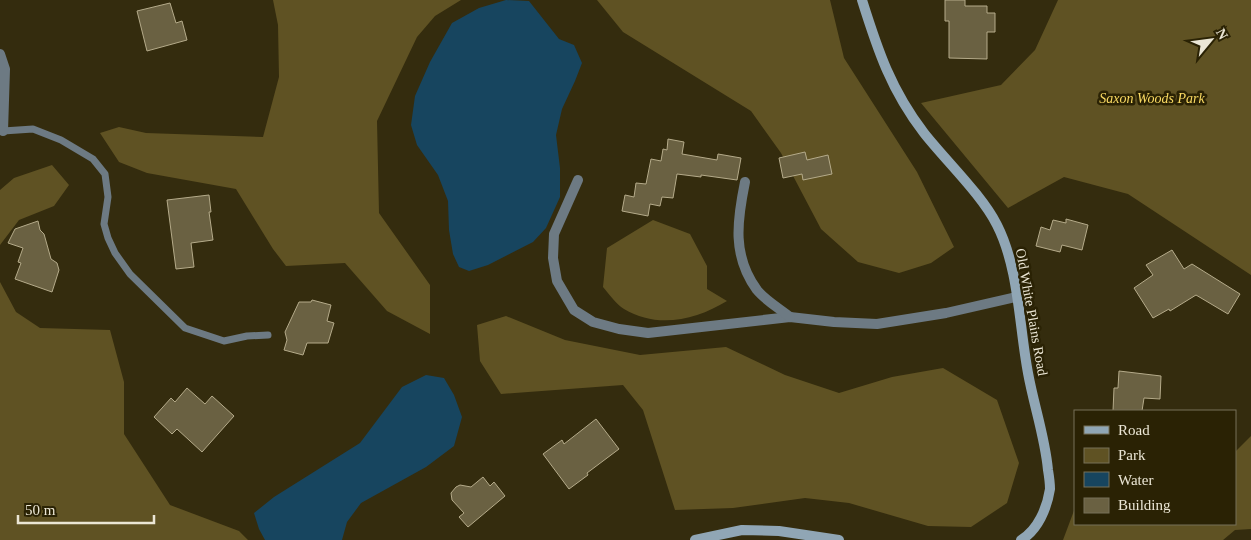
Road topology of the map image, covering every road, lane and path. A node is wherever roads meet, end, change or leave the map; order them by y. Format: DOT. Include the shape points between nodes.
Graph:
graph roads {
  1 [pos="862,0"];
  2 [pos="0,54"];
  3 [pos="3,131"];
  4 [pos="578,180"];
  5 [pos="745,182"];
  6 [pos="1016,297"];
  7 [pos="790,317"];
  8 [pos="268,335"];
  9 [pos="695,540"];
  10 [pos="839,540"];
  11 [pos="1021,540"];
  1 -- 6 [label="street, Old White Plains Road" via="882,63 893,86 923,132 997,224 1006,244"];
  2 -- 3 [label="street" via="5,69"];
  3 -- 8 [label="lane" via="33,129 61,140 93,159 105,174 108,197 104,224 115,253 130,274 185,328 224,341"];
  4 -- 7 [label="street" via="554,234 553,258 557,281 574,310 586,318 619,329 648,333"];
  5 -- 7 [label="street" via="738,243 743,264 758,291"];
  6 -- 7 [label="street" via="877,324"];
  6 -- 11 [label="street, Old White Plains Road" via="1028,374 1047,454 1050,487 1040,519 1028,536"];
  9 -- 10 [label="street" via="742,530 779,531"];
}
